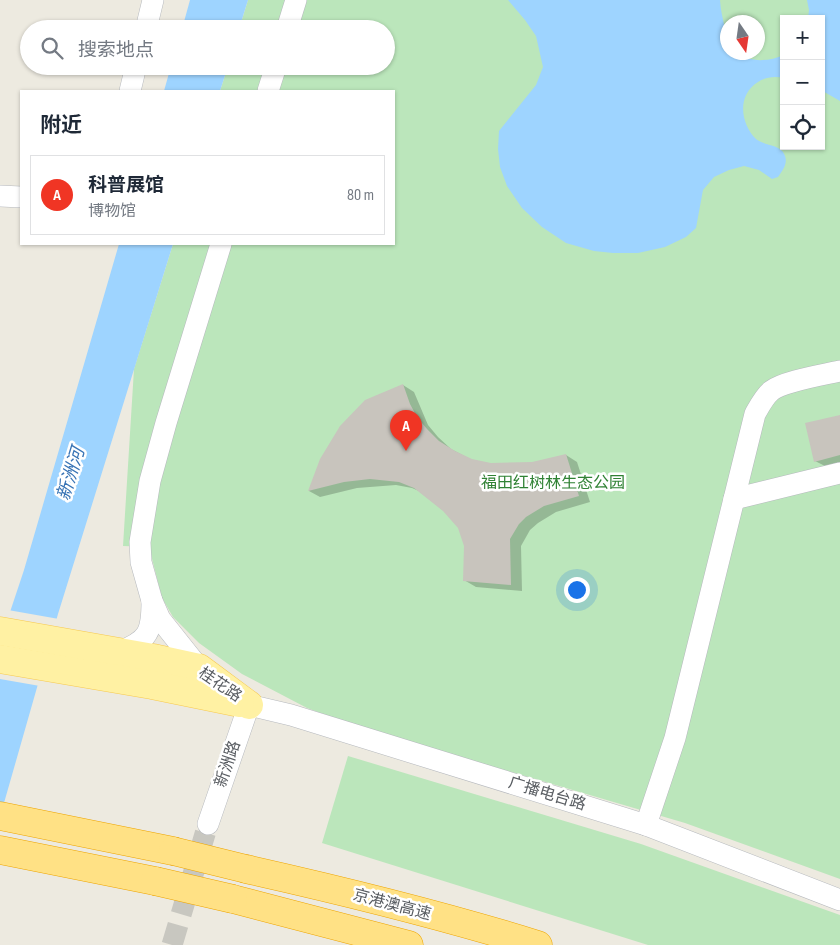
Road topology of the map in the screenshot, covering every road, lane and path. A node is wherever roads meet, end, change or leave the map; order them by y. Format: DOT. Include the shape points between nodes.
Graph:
graph roads {
  1 [pos="153,0"];
  2 [pos="296,0"];
  3 [pos="148,20"];
  4 [pos="290,20"];
  5 [pos="134,75"];
  6 [pos="273,75"];
  7 [pos="130,90"];
  8 [pos="268,90"];
  9 [pos="0,196"];
  10 [pos="20,196"];
  11 [pos="221,245"];
  12 [pos="840,371"];
  13 [pos="840,473"];
  14 [pos="734,499"];
  15 [pos="152,601"];
  16 [pos="0,630"];
  17 [pos="130,654"];
  18 [pos="0,659"];
  19 [pos="199,668"];
  20 [pos="125,680"];
  21 [pos="249,705"];
  22 [pos="0,816"];
  23 [pos="208,824"];
  24 [pos="646,825"];
  25 [pos="0,850"];
  26 [pos="840,900"];
  27 [pos="408,945"];
  28 [pos="538,945"];
  1 -- 3 [label="street"];
  2 -- 4 [label="street"];
  5 -- 7 [label="street"];
  6 -- 8 [label="street"];
  9 -- 10 [label="street"];
  11 -- 15 [label="street" via="150,481 140,562"];
  12 -- 14 [label="street" via="787,384 772,390 762,401 755,414"];
  13 -- 14 [label="street"];
  14 -- 24 [label="street" via="675,738"];
  15 -- 17 [label="street" via="152,621 147,636 134,646"];
  15 -- 19 [label="street" via="160,619"];
  16 -- 17 [label="main road, 桂花路"];
  17 -- 19 [label="main road, 桂花路"];
  17 -- 20 [label="street"];
  18 -- 20 [label="main road, 桂花路"];
  19 -- 21 [label="main road, 桂花路"];
  20 -- 21 [label="main road, 桂花路"];
  21 -- 23 [label="street, 新洲路"];
  21 -- 24 [label="street, 广播电台路" via="291,715"];
  22 -- 28 [label="highway, 京港澳高速, bridge" via="173,851 327,888"];
  24 -- 26 [label="street, 广播电台路"];
  25 -- 27 [label="highway, bridge" via="155,881"];
}
